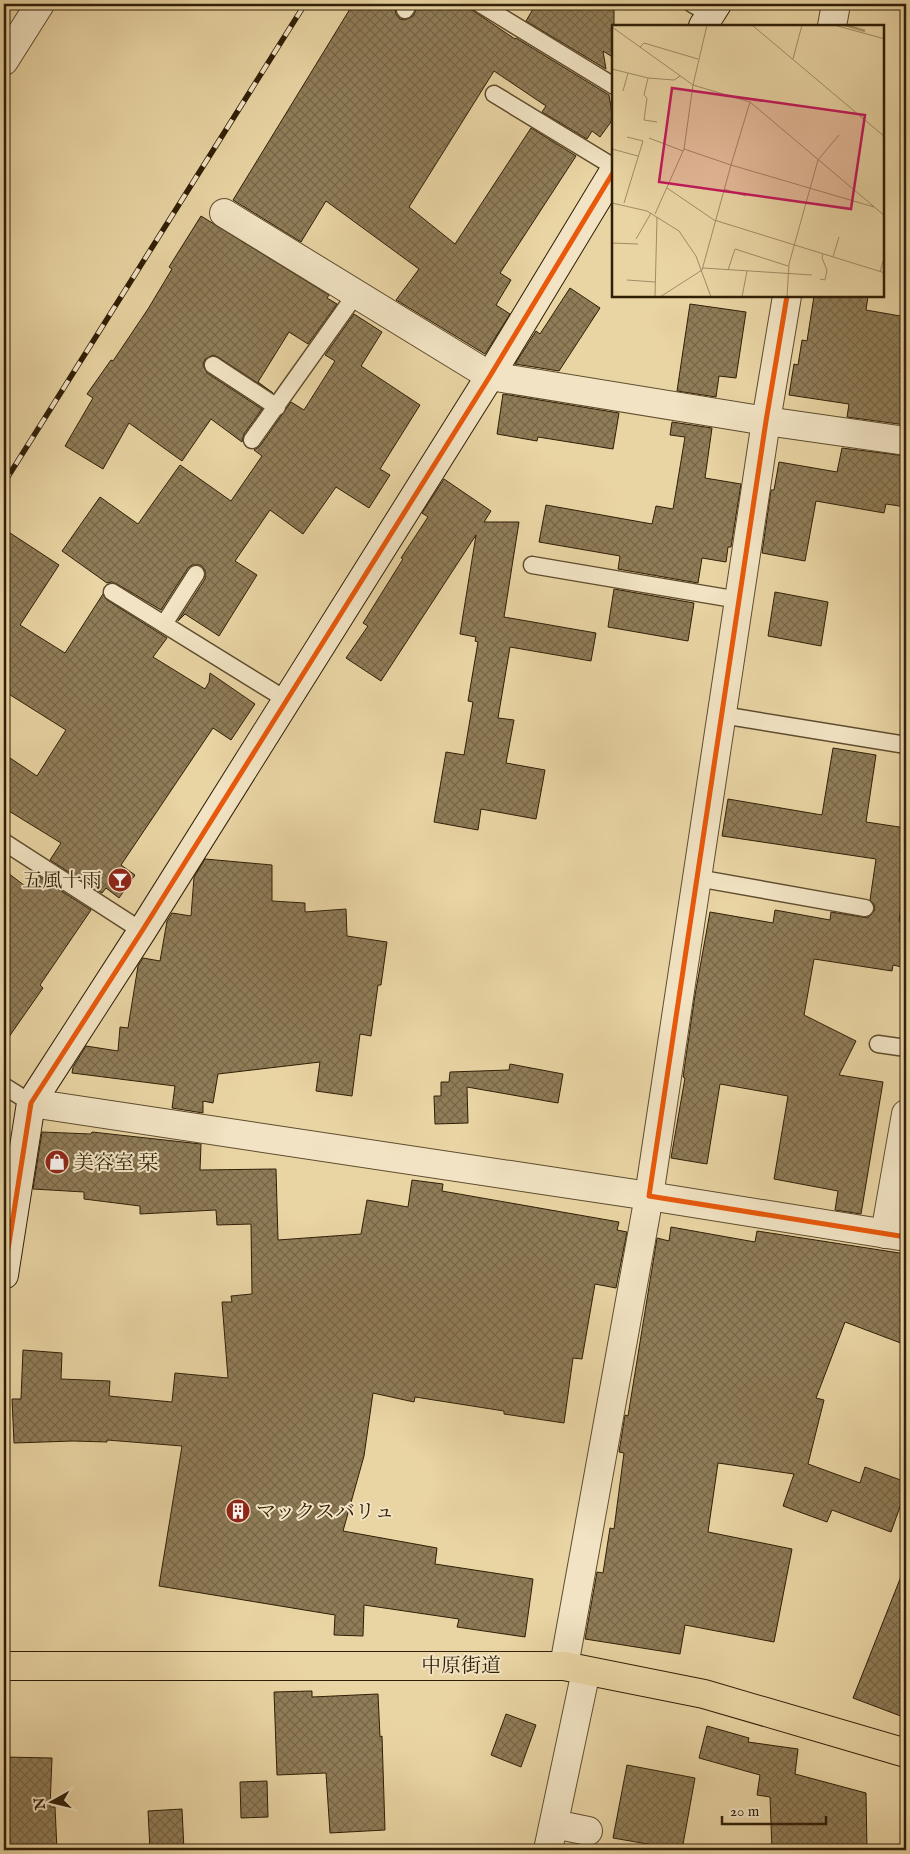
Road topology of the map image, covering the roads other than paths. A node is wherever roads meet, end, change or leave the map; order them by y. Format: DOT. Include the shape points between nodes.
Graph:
graph roads {
  1 [pos="40,4"];
  2 [pos="480,4"];
  3 [pos="836,4"];
  4 [pos="832,25"];
  5 [pos="4,61"];
  6 [pos="612,85"];
  7 [pos="494,94"];
  8 [pos="612,166"];
  9 [pos="612,174"];
  10 [pos="224,213"];
  11 [pos="356,294"];
  12 [pos="786,298"];
  13 [pos="213,365"];
  14 [pos="490,376"];
  15 [pos="277,406"];
  16 [pos="766,421"];
  17 [pos="252,440"];
  18 [pos="906,441"];
  19 [pos="532,565"];
  20 [pos="196,574"];
  21 [pos="112,592"];
  22 [pos="739,600"];
  23 [pos="164,624"];
  24 [pos="285,700"];
  25 [pos="722,716"];
  26 [pos="906,745"];
  27 [pos="5,846"];
  28 [pos="697,878"];
  29 [pos="865,908"];
  30 [pos="142,931"];
  31 [pos="878,1044"];
  32 [pos="906,1048"];
  33 [pos="4,1086"];
  34 [pos="30,1103"];
  35 [pos="906,1114"];
  36 [pos="649,1196"];
  37 [pos="896,1236"];
  38 [pos="4,1275"];
  39 [pos="4,1666"];
  40 [pos="575,1669"];
  41 [pos="906,1753"];
  42 [pos="554,1824"];
  43 [pos="588,1831"];
  44 [pos="548,1850"];
  1 -- 5 [label="street"];
  2 -- 6 [label="lane"];
  3 -- 4 [label="street"];
  7 -- 8 [label="lane"];
  9 -- 14 [label="street"];
  10 -- 11 [label="street"];
  11 -- 14 [label="street"];
  11 -- 15 [label="lane"];
  12 -- 16 [label="street"];
  13 -- 15 [label="lane"];
  14 -- 16 [label="street"];
  14 -- 24 [label="street"];
  15 -- 17 [label="lane"];
  16 -- 18 [label="street"];
  16 -- 22 [label="street"];
  19 -- 22 [label="lane"];
  20 -- 23 [label="lane"];
  21 -- 23 [label="lane"];
  22 -- 25 [label="street"];
  23 -- 24 [label="lane"];
  24 -- 30 [label="street"];
  25 -- 26 [label="lane"];
  25 -- 28 [label="street"];
  27 -- 30 [label="lane"];
  28 -- 29 [label="lane"];
  28 -- 36 [label="street"];
  30 -- 34 [label="street"];
  31 -- 32 [label="lane"];
  33 -- 34 [label="lane"];
  34 -- 36 [label="street"];
  34 -- 38 [label="street"];
  35 -- 37 [label="street"];
  36 -- 37 [label="street"];
  36 -- 40 [label="street"];
  39 -- 40 [label="main road, 中原街道"];
  40 -- 41 [label="main road, 中原街道" via="704,1694"];
  40 -- 42 [label="street"];
  42 -- 43 [label="street"];
  42 -- 44 [label="street"];
}
